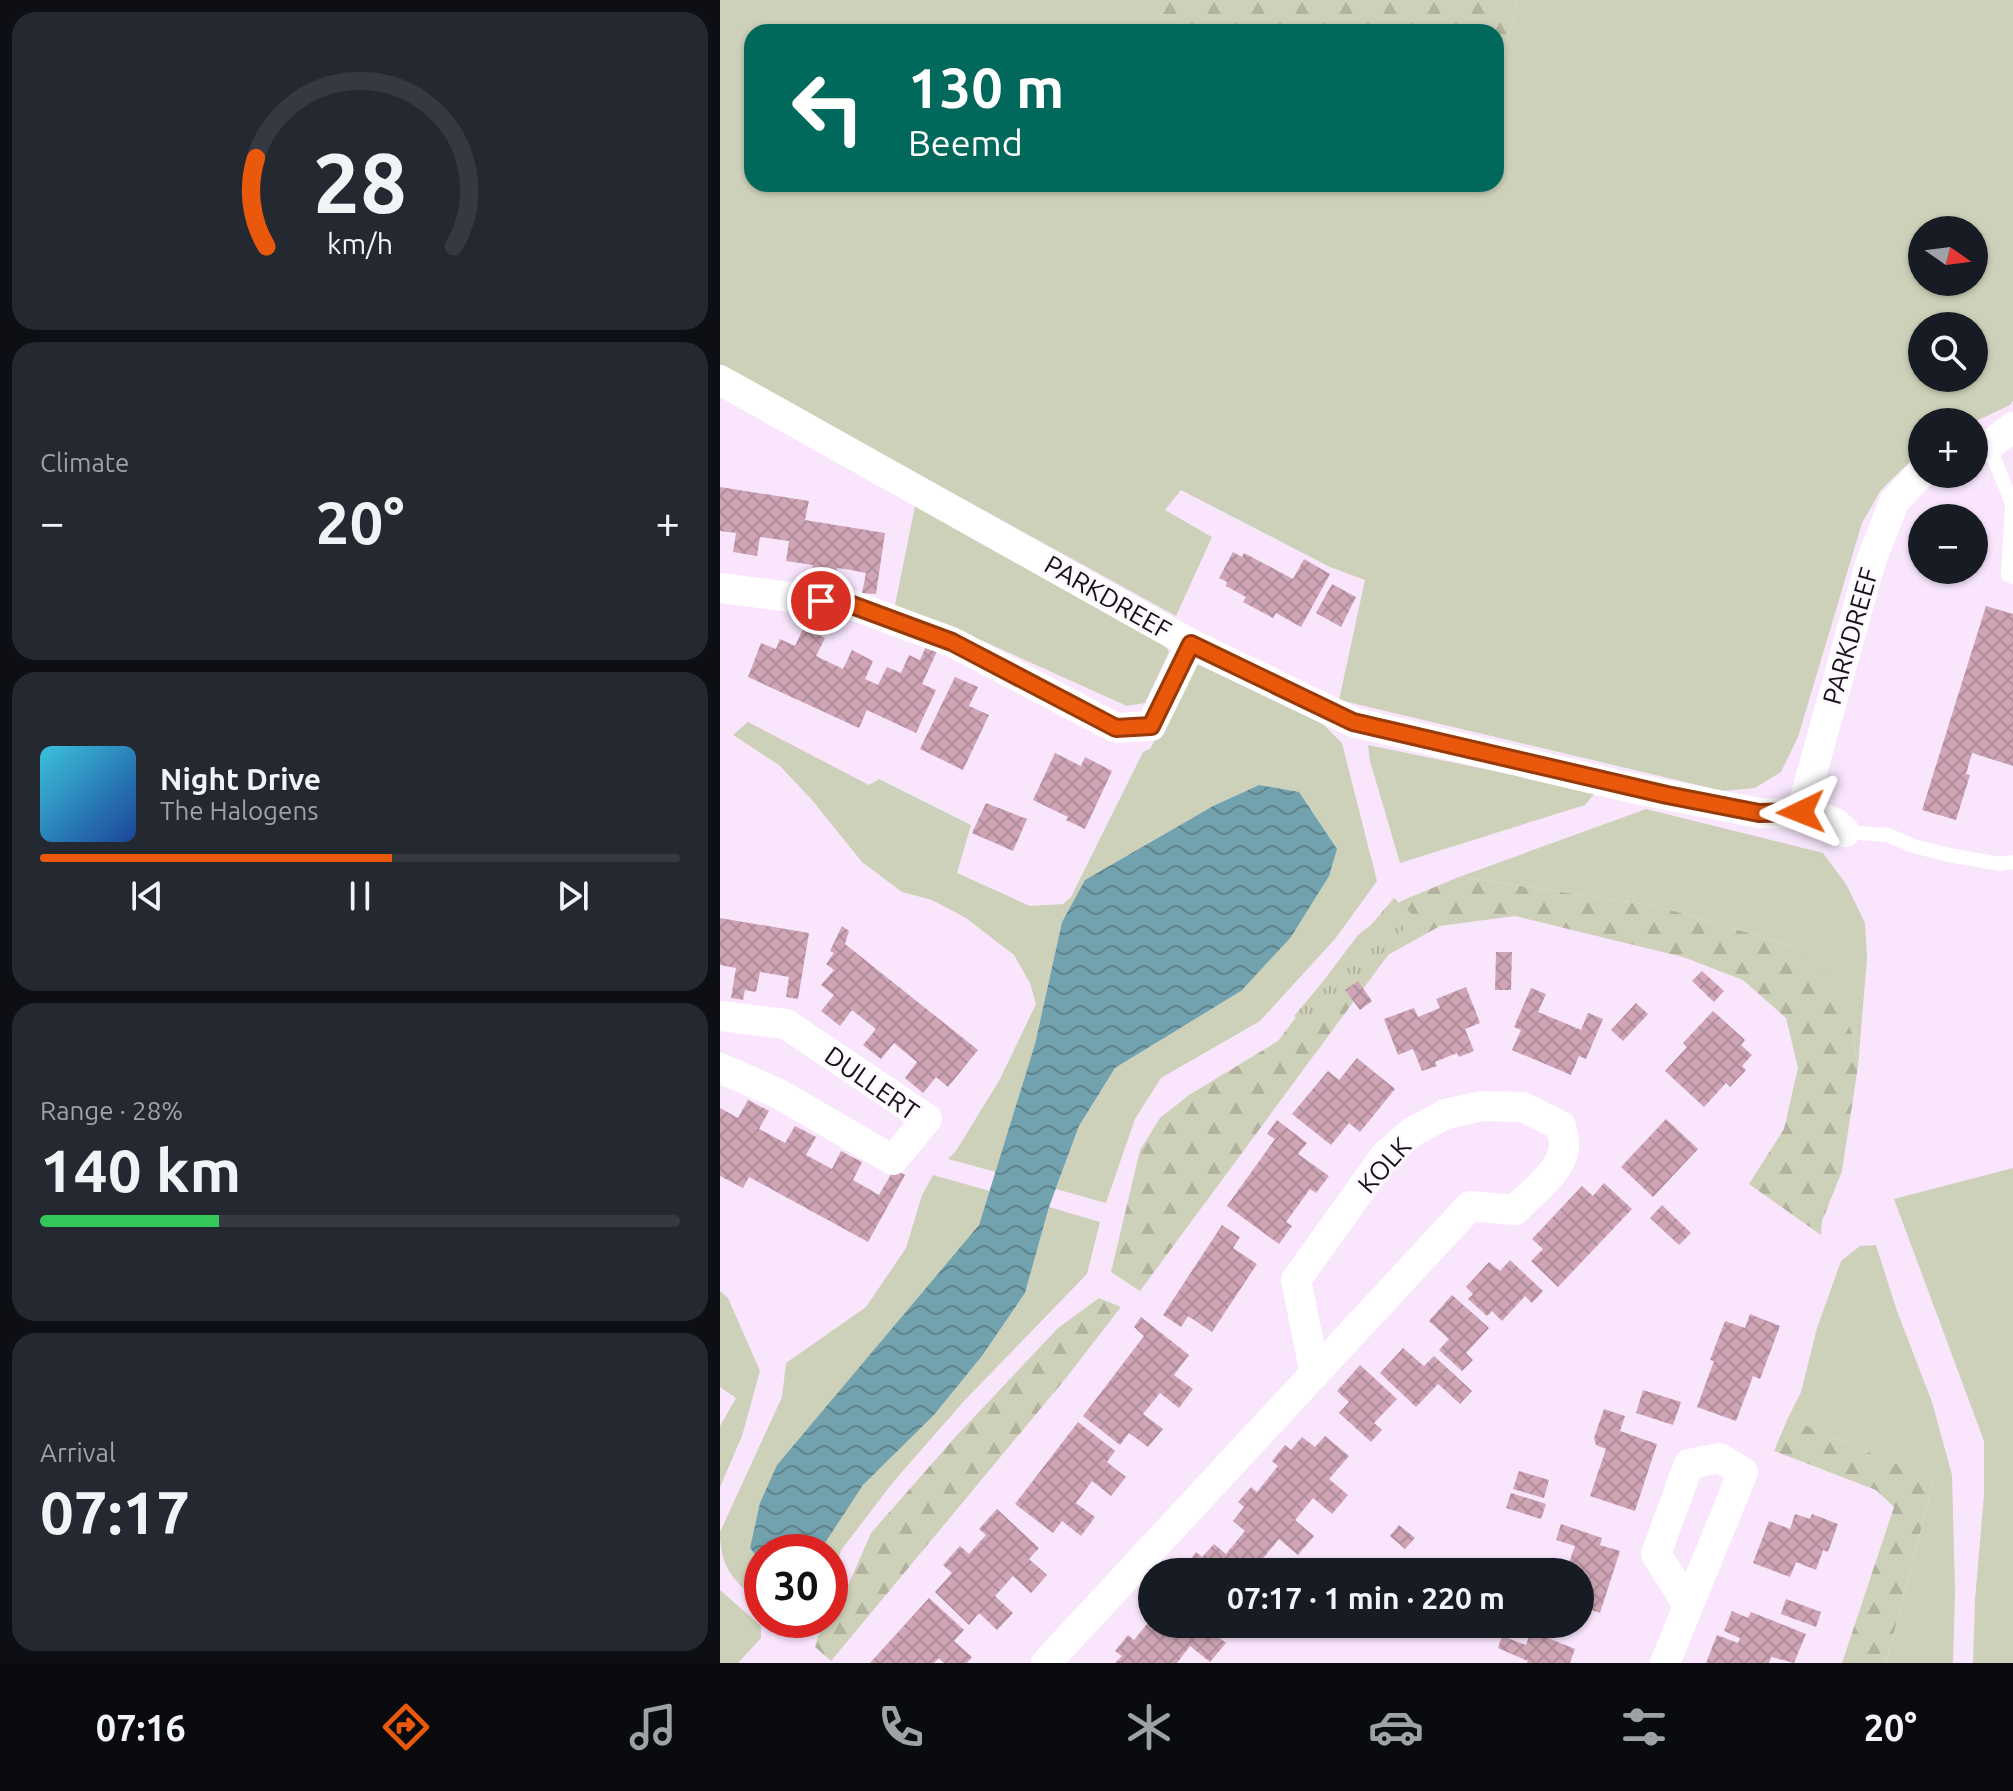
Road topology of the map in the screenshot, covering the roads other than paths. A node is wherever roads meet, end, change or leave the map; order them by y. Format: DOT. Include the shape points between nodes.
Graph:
graph roads {
  1 [pos="720,380"];
  2 [pos="2013,427"];
  3 [pos="1988,443"];
  4 [pos="1988,456"];
  5 [pos="1908,487"];
  6 [pos="2013,577"];
  7 [pos="723,597"];
  8 [pos="1191,644"];
  9 [pos="1801,812"];
  10 [pos="1845,832"];
  11 [pos="2013,862"];
  12 [pos="720,1016"];
  13 [pos="720,1068"];
  14 [pos="1315,1374"];
  15 [pos="1688,1605"];
  16 [pos="1046,1663"];
  17 [pos="1665,1663"];
  1 -- 8 [label="street, PARKDREEF"];
  2 -- 3 [label="street"];
  4 -- 6 [label="lane" via="2012,504 2008,575"];
  5 -- 9 [label="street, PARKDREEF" via="1894,502 1870,564"];
  7 -- 8 [label="street" via="852,605 952,642 1116,728 1151,726"];
  8 -- 9 [label="street, PARKDREEF" via="1353,722 1652,792 1759,813"];
  9 -- 10 [label="street, PARKDREEF" via="1822,817"];
  10 -- 11 [label="lane" via="1888,835 1961,857"];
  12 -- 13 [label="street, DULLERT" via="786,1024 927,1119 893,1160 779,1094"];
  14 -- 14 [label="street, KOLK" via="1470,1206 1515,1210 1556,1166 1564,1148 1561,1126 1523,1107 1482,1106 1446,1114 1412,1132 1385,1156 1296,1280"];
  14 -- 16 [label="street, KOLK"];
  15 -- 17 [label="street"];
}
